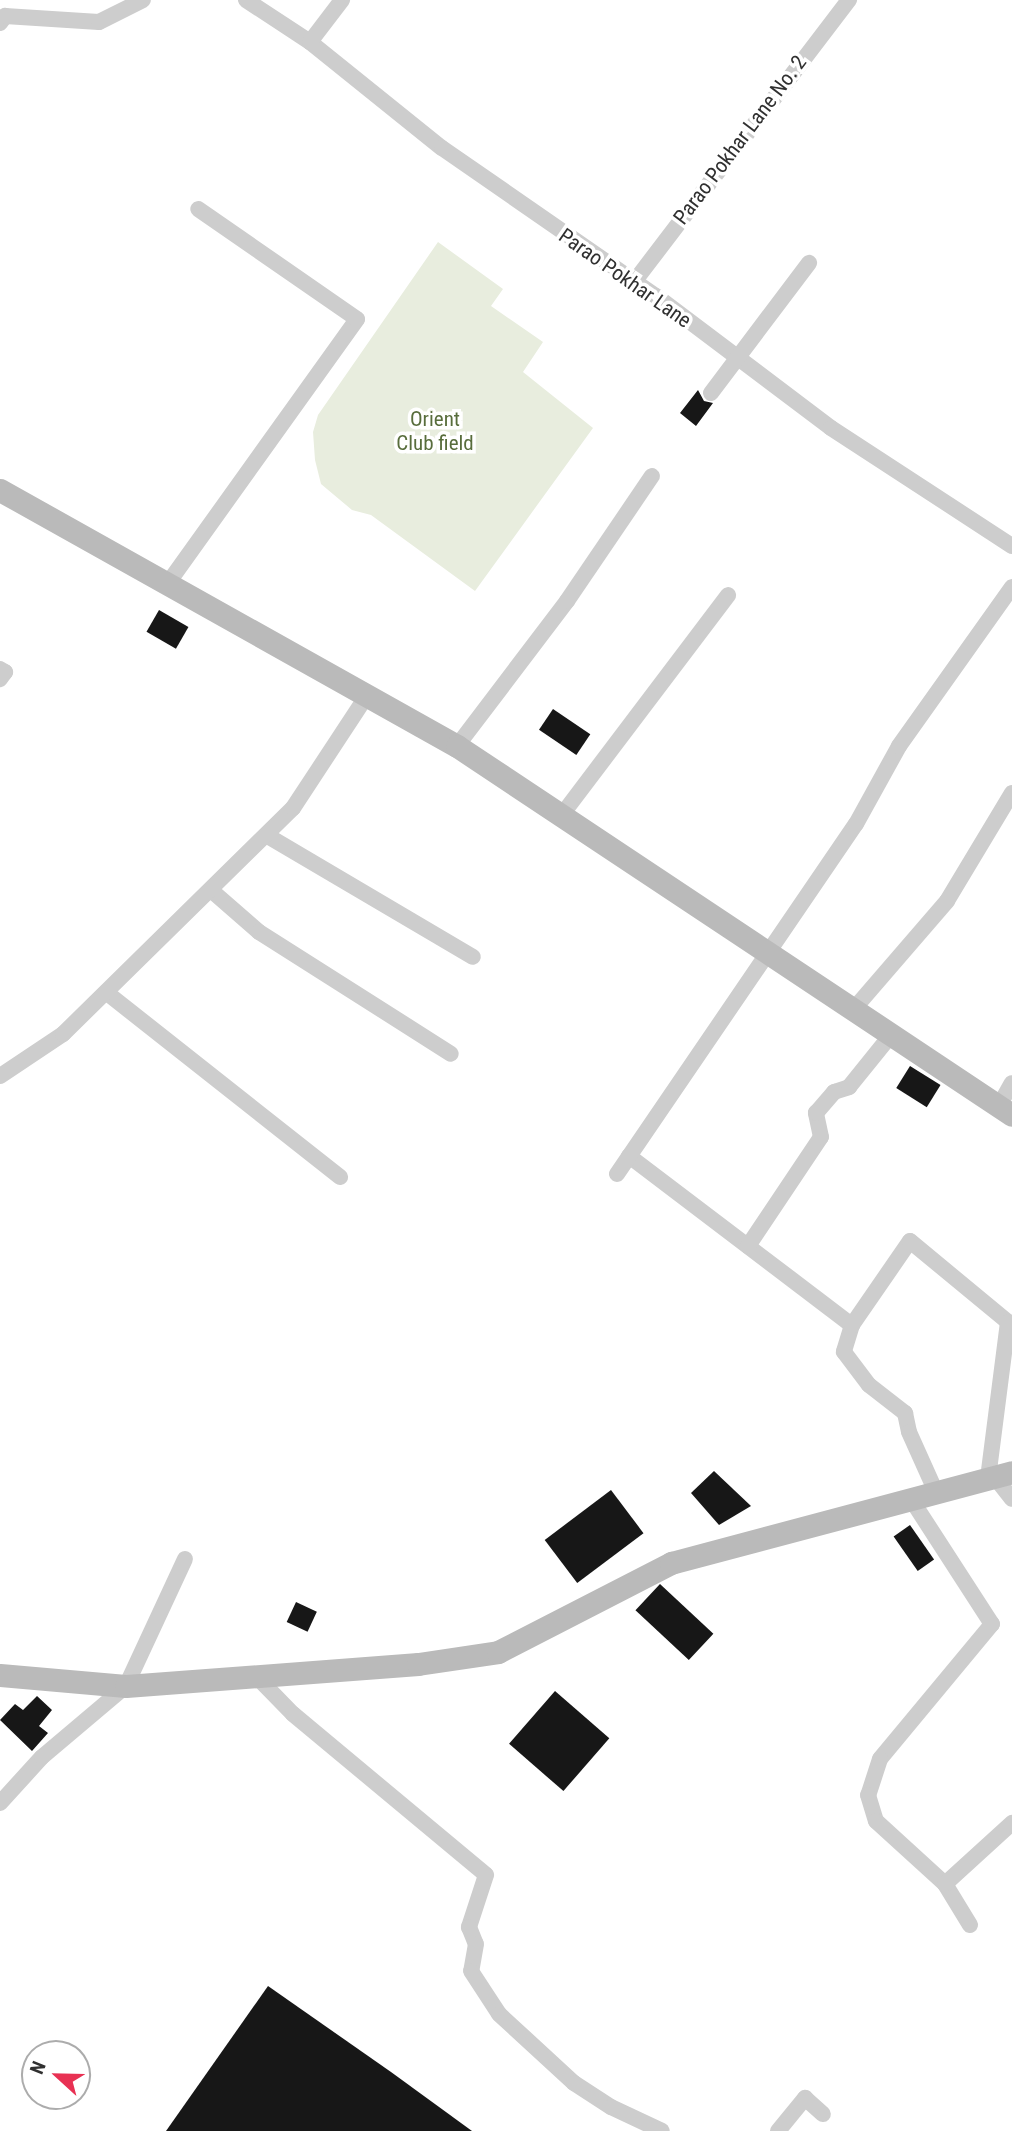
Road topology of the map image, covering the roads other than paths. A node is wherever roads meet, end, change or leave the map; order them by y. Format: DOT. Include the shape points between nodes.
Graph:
graph roads {
  1 [pos="144,0"];
  2 [pos="246,0"];
  3 [pos="342,0"];
  4 [pos="849,0"];
  5 [pos="2,17"];
  6 [pos="310,42"];
  7 [pos="198,209"];
  8 [pos="808,263"];
  9 [pos="634,282"];
  10 [pos="735,358"];
  11 [pos="711,393"];
  12 [pos="652,476"];
  13 [pos="0,490"];
  14 [pos="1012,546"];
  15 [pos="166,586"];
  16 [pos="1012,587"];
  17 [pos="728,595"];
  18 [pos="0,669"];
  19 [pos="0,679"];
  20 [pos="366,697"];
  21 [pos="457,746"];
  22 [pos="1012,793"];
  23 [pos="561,816"];
  24 [pos="266,835"];
  25 [pos="212,891"];
  26 [pos="767,953"];
  27 [pos="473,957"];
  28 [pos="107,993"];
  29 [pos="853,1010"];
  30 [pos="891,1035"];
  31 [pos="451,1054"];
  32 [pos="0,1076"];
  33 [pos="1012,1083"];
  34 [pos="1005,1111"];
  35 [pos="629,1156"];
  36 [pos="617,1174"];
  37 [pos="340,1177"];
  38 [pos="748,1246"];
  39 [pos="852,1325"];
  40 [pos="998,1475"];
  41 [pos="936,1492"];
  42 [pos="911,1499"];
  43 [pos="1012,1499"];
  44 [pos="184,1559"];
  45 [pos="0,1675"];
  46 [pos="256,1676"];
  47 [pos="126,1686"];
  48 [pos="0,1803"];
  49 [pos="1012,1823"];
  50 [pos="946,1884"];
  51 [pos="970,1925"];
  52 [pos="823,2114"];
  53 [pos="662,2131"];
  54 [pos="778,2131"];
  1 -- 5 [label="street" via="99,22"];
  2 -- 6 [label="street, Parao Pokhar Lane"];
  3 -- 6 [label="street"];
  4 -- 9 [label="street, Parao Pokhar Lane No. 2"];
  6 -- 9 [label="street, Parao Pokhar Lane" via="442,148"];
  7 -- 15 [label="street" via="357,319"];
  8 -- 10 [label="street"];
  9 -- 10 [label="street, Parao Pokhar Lane"];
  10 -- 11 [label="street"];
  10 -- 14 [label="street, Parao Pokhar Lane" via="831,428"];
  12 -- 21 [label="street" via="567,601"];
  13 -- 15 [label="main road"];
  15 -- 20 [label="main road"];
  16 -- 26 [label="street" via="898,746 856,824"];
  17 -- 23 [label="street"];
  18 -- 19 [label="street" via="5,672"];
  20 -- 21 [label="main road"];
  20 -- 24 [label="street" via="293,808"];
  21 -- 23 [label="main road"];
  22 -- 29 [label="street" via="947,901"];
  23 -- 26 [label="main road"];
  24 -- 25 [label="street"];
  24 -- 27 [label="street"];
  25 -- 28 [label="street"];
  25 -- 31 [label="street" via="267,938"];
  26 -- 29 [label="main road"];
  26 -- 35 [label="street"];
  28 -- 32 [label="street" via="62,1034"];
  28 -- 37 [label="street"];
  29 -- 30 [label="main road"];
  30 -- 34 [label="main road"];
  30 -- 38 [label="street" via="849,1087 834,1092 816,1112 821,1137"];
  33 -- 34 [label="street"];
  35 -- 36 [label="street"];
  35 -- 38 [label="street"];
  38 -- 39 [label="street"];
  39 -- 40 [label="street" via="910,1241 1008,1322"];
  39 -- 41 [label="street" via="844,1352 869,1385 905,1413"];
  40 -- 41 [label="main road"];
  40 -- 43 [label="street"];
  41 -- 42 [label="main road"];
  42 -- 46 [label="main road" via="671,1563 498,1652 418,1664"];
  42 -- 50 [label="street" via="992,1624 880,1759 868,1795 876,1821"];
  44 -- 47 [label="street"];
  45 -- 47 [label="main road"];
  46 -- 47 [label="main road"];
  46 -- 53 [label="street" via="293,1714 486,1875 469,1927 475,1944 471,1971 499,2014 574,2083"];
  47 -- 48 [label="street" via="42,1757"];
  49 -- 50 [label="street"];
  50 -- 51 [label="street"];
  52 -- 54 [label="street" via="804,2098"];
}
